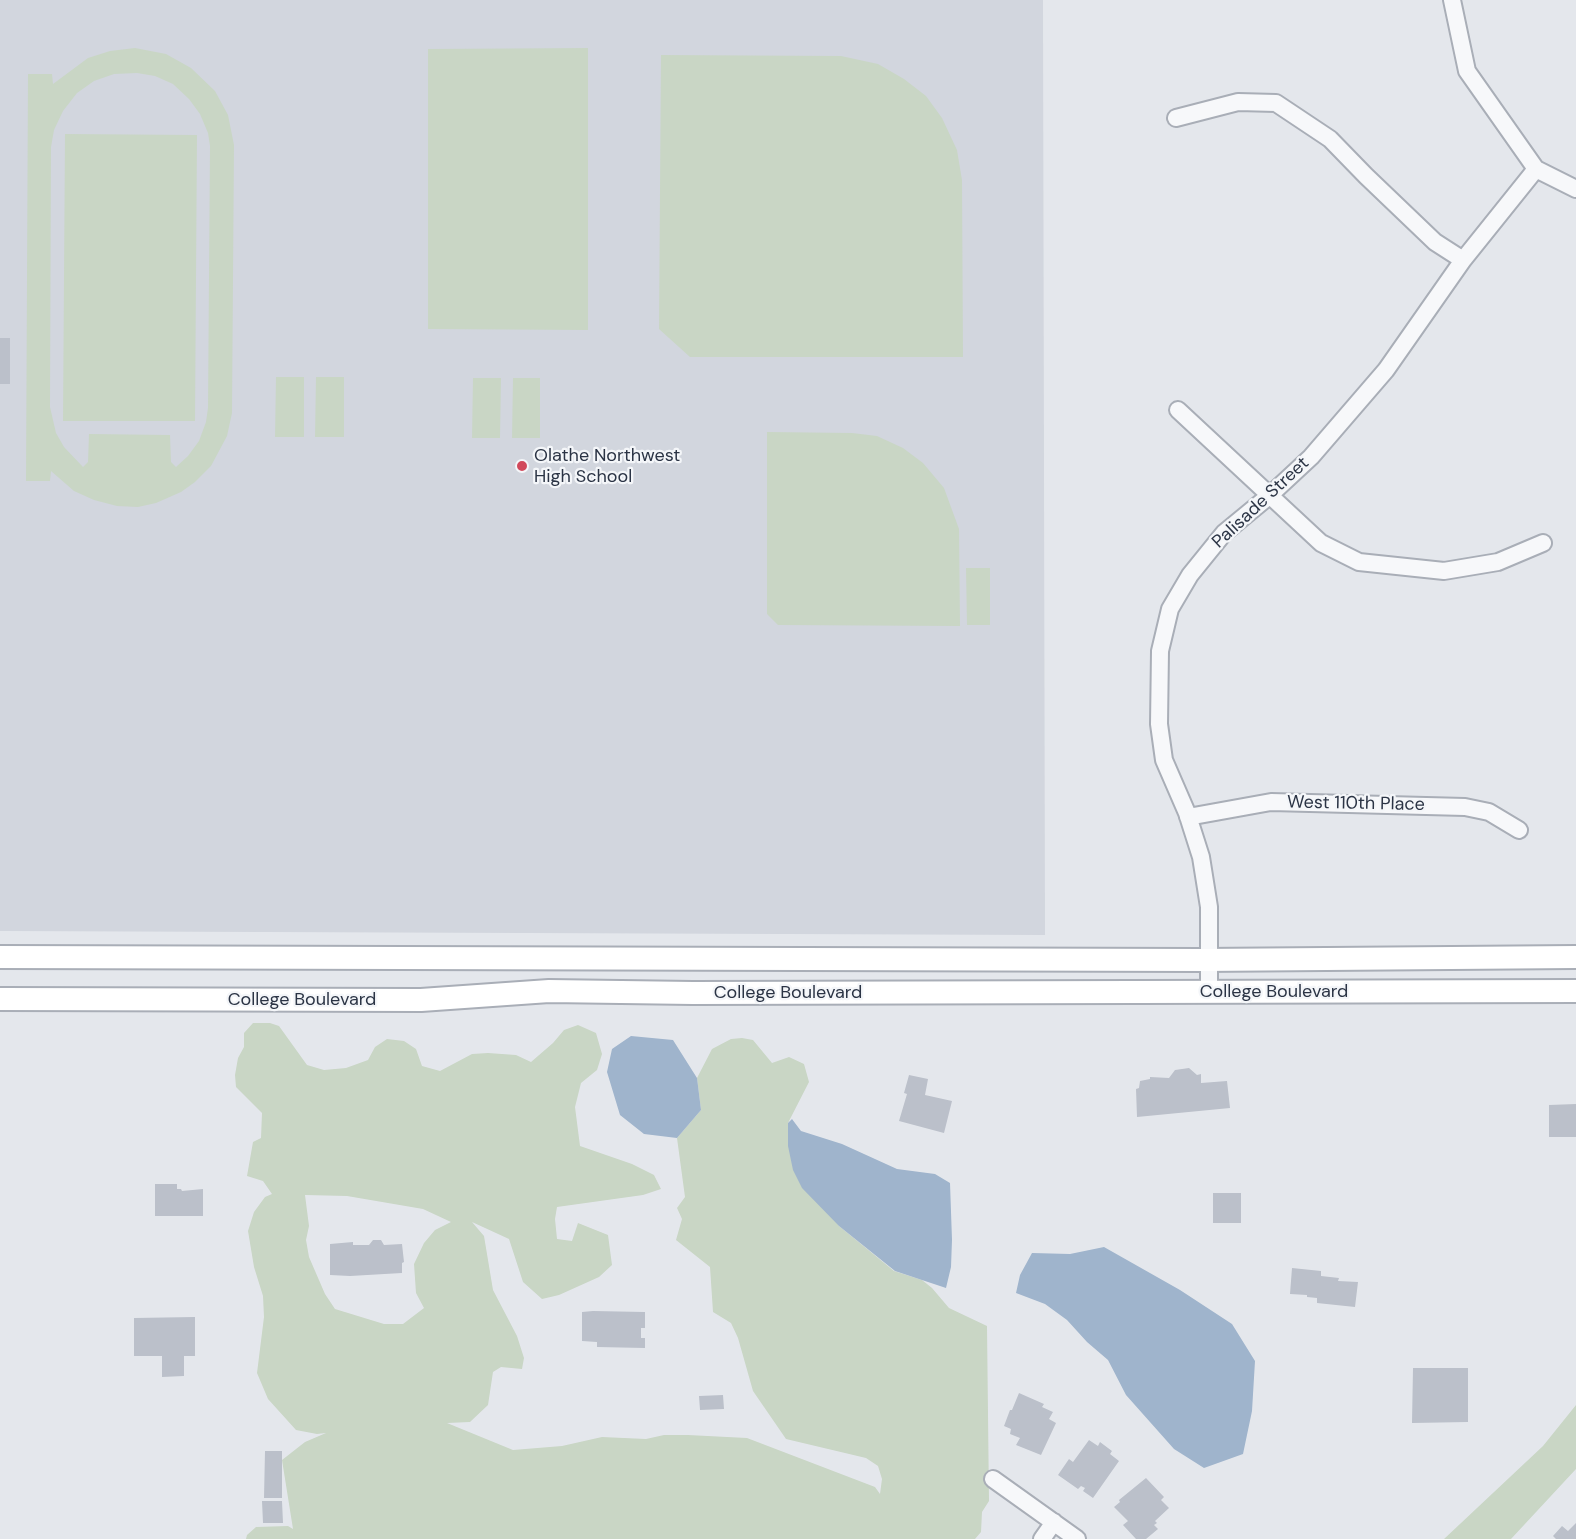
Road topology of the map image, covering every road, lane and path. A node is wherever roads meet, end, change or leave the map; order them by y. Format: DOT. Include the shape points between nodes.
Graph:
graph roads {
  1 [pos="1452,0"];
  2 [pos="1176,118"];
  3 [pos="1536,169"];
  4 [pos="1576,189"];
  5 [pos="1463,260"];
  6 [pos="1178,410"];
  7 [pos="1269,496"];
  8 [pos="1543,543"];
  9 [pos="1188,817"];
  10 [pos="1519,831"];
  11 [pos="0,957"];
  12 [pos="1576,957"];
  13 [pos="1208,959"];
  14 [pos="1576,991"];
  15 [pos="1209,992"];
  16 [pos="0,999"];
  17 [pos="993,1479"];
  18 [pos="1054,1522"];
  19 [pos="1042,1539"];
  20 [pos="1077,1539"];
  1 -- 3 [label="street" via="1467,71"];
  2 -- 5 [label="street" via="1238,102 1276,103 1330,139 1435,242"];
  3 -- 4 [label="street"];
  3 -- 5 [label="street, Palisade Street"];
  5 -- 7 [label="street, Palisade Street" via="1386,370 1311,457"];
  6 -- 7 [label="street"];
  7 -- 8 [label="street" via="1321,543 1359,562 1444,571 1498,562"];
  7 -- 9 [label="street, Palisade Street" via="1224,533 1190,575 1170,609 1162,640 1159,724 1164,760"];
  9 -- 10 [label="street, West 110th Place" via="1271,802 1465,807 1489,812"];
  9 -- 13 [label="street, Palisade Street" via="1201,857 1209,907"];
  11 -- 13 [label="main road, College Boulevard"];
  12 -- 13 [label="main road, College Boulevard"];
  13 -- 15 [label="street, Palisade Street"];
  14 -- 15 [label="main road, College Boulevard"];
  15 -- 16 [label="main road, College Boulevard" via="549,991 421,1000"];
  17 -- 18 [label="street"];
  18 -- 19 [label="street"];
  18 -- 20 [label="street"];
}
